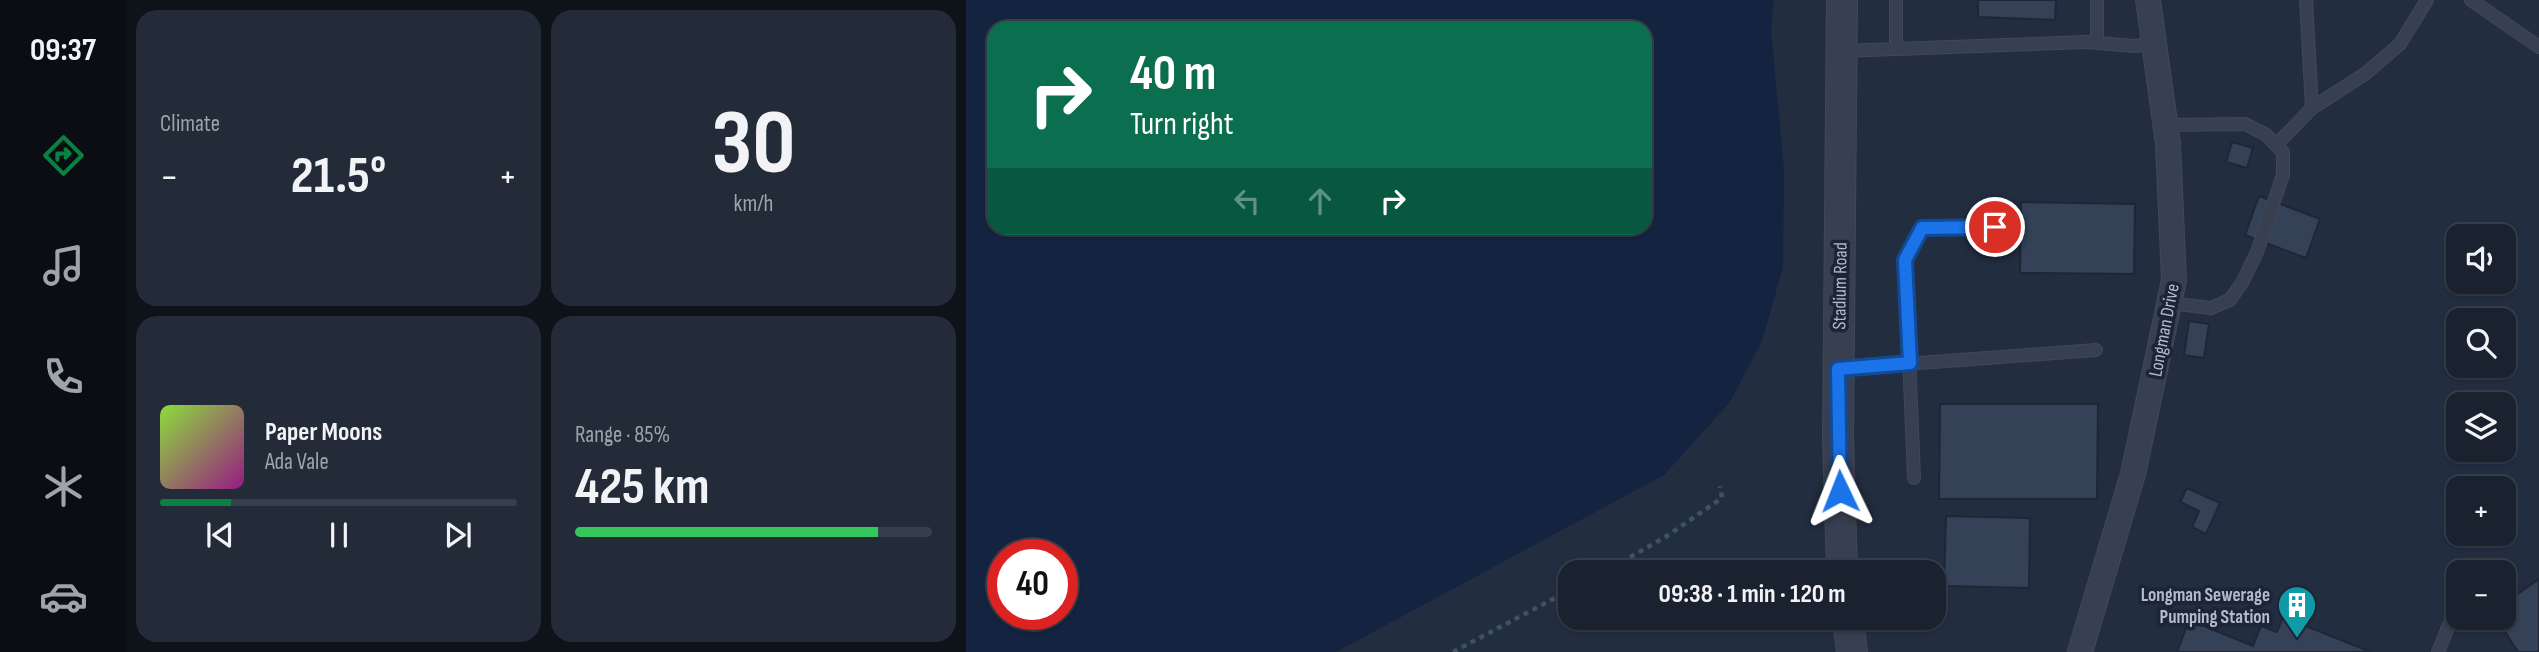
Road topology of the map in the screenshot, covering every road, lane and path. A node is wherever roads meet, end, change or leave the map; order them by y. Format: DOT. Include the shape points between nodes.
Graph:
graph roads {
  1 [pos="1842,0"];
  2 [pos="1896,0"];
  3 [pos="2097,0"];
  4 [pos="2148,0"];
  5 [pos="2306,0"];
  6 [pos="2427,0"];
  7 [pos="2471,0"];
  8 [pos="2097,43"];
  9 [pos="2154,44"];
  10 [pos="2539,47"];
  11 [pos="1896,48"];
  12 [pos="1841,51"];
  13 [pos="2312,108"];
  14 [pos="2165,125"];
  15 [pos="2276,145"];
  16 [pos="1995,227"];
  17 [pos="2169,303"];
  18 [pos="2096,350"];
  19 [pos="1910,363"];
  20 [pos="1838,369"];
  21 [pos="1914,478"];
  22 [pos="1720,486"];
  23 [pos="1624,560"];
  24 [pos="1843,560"];
  25 [pos="1558,596"];
  26 [pos="1849,630"];
  27 [pos="2447,630"];
  28 [pos="1453,652"];
  29 [pos="1852,652"];
  30 [pos="2080,652"];
  31 [pos="2438,652"];
  1 -- 12 [label="street, Stadium Road"];
  2 -- 11 [label="lane"];
  3 -- 8 [label="lane"];
  4 -- 9 [label="street, Longman Drive"];
  5 -- 13 [label="lane"];
  6 -- 13 [label="lane" via="2399,44 2365,74"];
  7 -- 10 [label="lane"];
  8 -- 9 [label="lane"];
  8 -- 11 [label="lane"];
  9 -- 14 [label="street, Longman Drive"];
  11 -- 12 [label="lane"];
  12 -- 20 [label="street, Stadium Road"];
  13 -- 15 [label="lane"];
  14 -- 15 [label="lane" via="2245,124"];
  14 -- 17 [label="street, Longman Drive" via="2174,280"];
  15 -- 17 [label="lane" via="2283,152 2283,175 2243,281 2230,299 2211,308"];
  16 -- 19 [label="lane" via="1922,228 1905,260"];
  17 -- 30 [label="street, Longman Drive" via="2133,474"];
  18 -- 19 [label="lane"];
  19 -- 20 [label="lane"];
  19 -- 21 [label="lane"];
  20 -- 24 [label="street, Stadium Road"];
  22 -- 23 [label="path" via="1722,498"];
  25 -- 28 [label="path"];
  26 -- 29 [label="street"];
  27 -- 31 [label="lane"];
}
